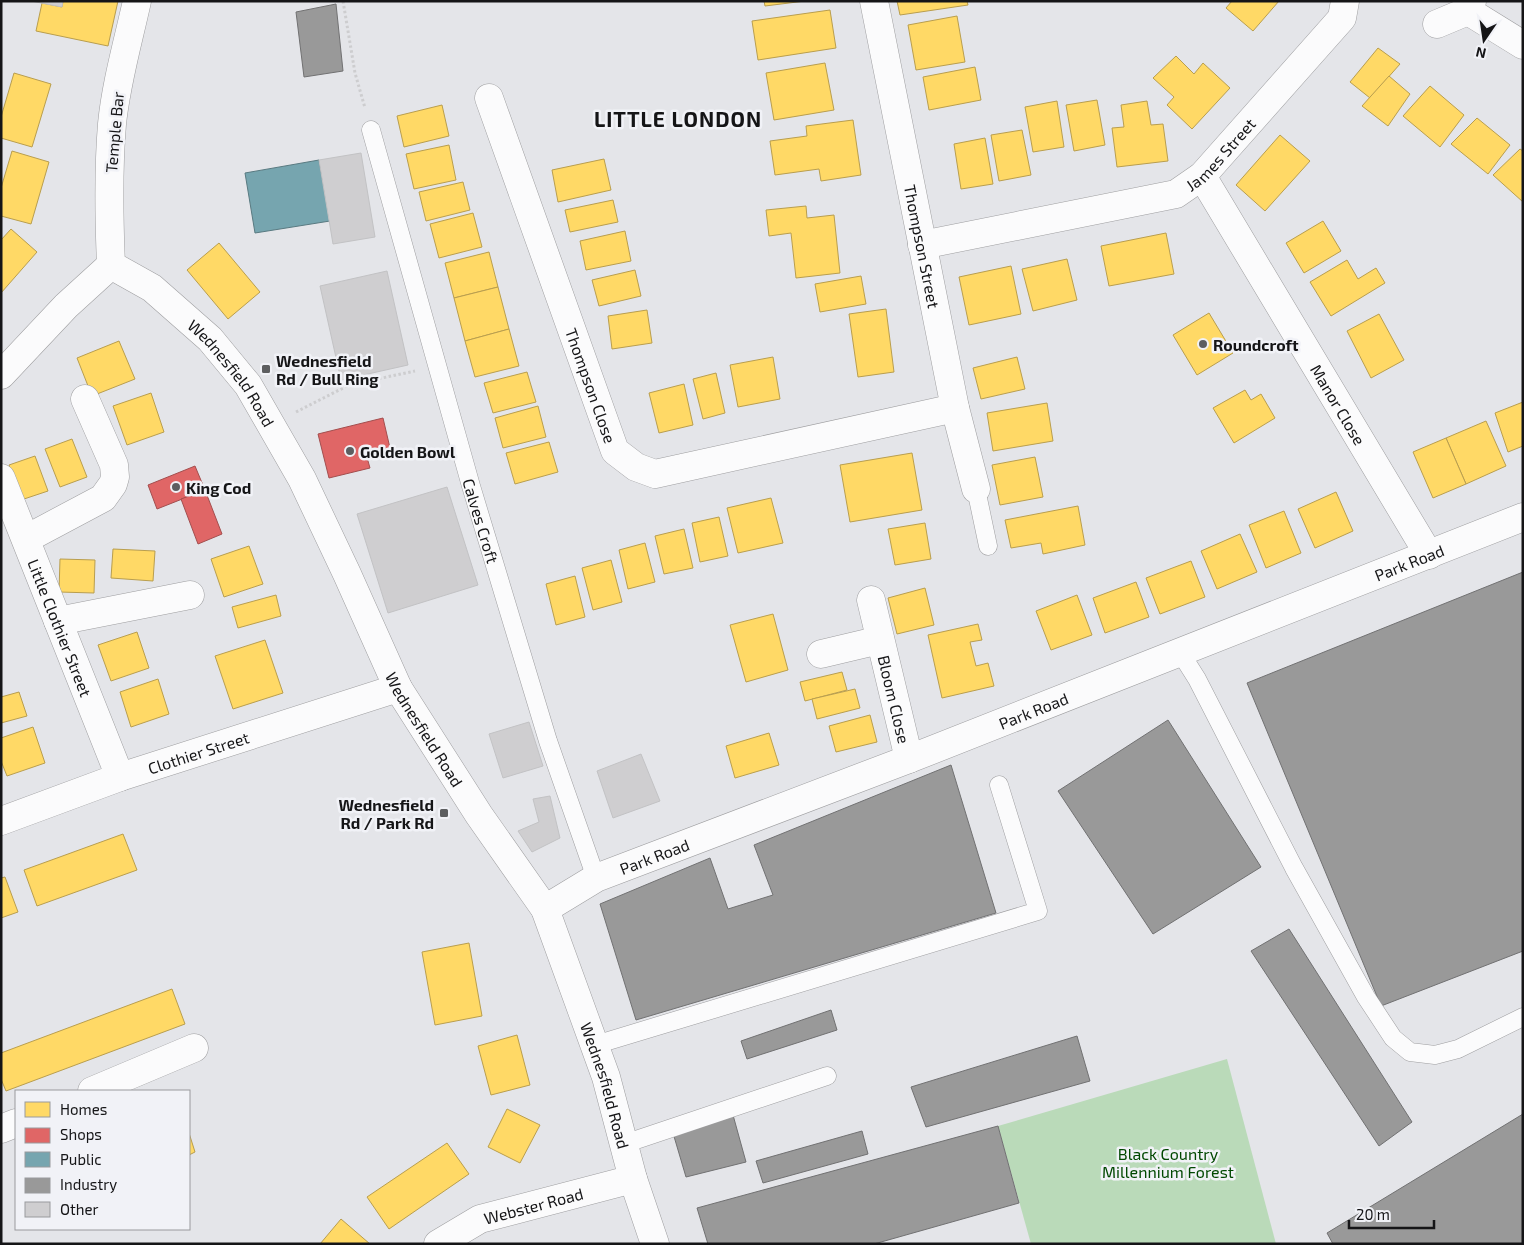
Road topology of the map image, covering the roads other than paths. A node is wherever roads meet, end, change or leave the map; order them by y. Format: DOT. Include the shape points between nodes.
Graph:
graph roads {
  1 [pos="137,1"];
  2 [pos="874,1"];
  3 [pos="1345,1"];
  4 [pos="1470,6"];
  5 [pos="1437,24"];
  6 [pos="1523,45"];
  7 [pos="489,98"];
  8 [pos="371,130"];
  9 [pos="1202,176"];
  10 [pos="922,244"];
  11 [pos="111,265"];
  12 [pos="1,375"];
  13 [pos="85,400"];
  14 [pos="955,408"];
  15 [pos="1,478"];
  16 [pos="976,489"];
  17 [pos="1523,517"];
  18 [pos="26,539"];
  19 [pos="988,546"];
  20 [pos="1429,555"];
  21 [pos="190,595"];
  22 [pos="871,600"];
  23 [pos="58,621"];
  24 [pos="880,640"];
  25 [pos="1180,652"];
  26 [pos="820,654"];
  27 [pos="398,688"];
  28 [pos="909,759"];
  29 [pos="120,777"];
  30 [pos="999,785"];
  31 [pos="1,821"];
  32 [pos="596,878"];
  33 [pos="545,909"];
  34 [pos="1523,1017"];
  35 [pos="594,1045"];
  36 [pos="194,1048"];
  37 [pos="827,1076"];
  38 [pos="94,1090"];
  39 [pos="15,1123"];
  40 [pos="1,1130"];
  41 [pos="624,1144"];
  42 [pos="633,1179"];
  43 [pos="438,1244"];
  44 [pos="655,1244"];
  1 -- 11 [label="street, Temple Bar" via="112,123 108,210"];
  2 -- 10 [label="street, Thompson Street"];
  3 -- 9 [label="street, James Street" via="1342,18"];
  4 -- 5 [label="street"];
  4 -- 6 [label="street"];
  7 -- 14 [label="street, Thompson Close" via="615,451 636,467 655,474"];
  8 -- 32 [label="lane, Calves Croft" via="471,486 548,741"];
  9 -- 10 [label="street, James Street" via="1176,194"];
  9 -- 20 [label="street, Manor Close"];
  10 -- 14 [label="street, Thompson Street"];
  11 -- 12 [label="street" via="66,306"];
  11 -- 27 [label="street, Wednesfield Road" via="152,288 210,339 248,385 302,479"];
  13 -- 18 [label="street" via="114,465 113,484 103,498"];
  14 -- 16 [label="street, Thompson Street"];
  15 -- 18 [label="street, Little Clothier Street"];
  16 -- 19 [label="lane"];
  17 -- 20 [label="street, Park Road"];
  18 -- 23 [label="street, Little Clothier Street"];
  20 -- 25 [label="street, Park Road"];
  21 -- 23 [label="street"];
  22 -- 24 [label="street, Bloom Close"];
  23 -- 29 [label="street, Little Clothier Street"];
  24 -- 26 [label="street, Bloom Close"];
  24 -- 28 [label="street, Bloom Close"];
  25 -- 28 [label="street, Park Road"];
  25 -- 34 [label="lane" via="1294,868 1366,997 1393,1038 1410,1052 1435,1055 1458,1049"];
  27 -- 29 [label="street, Clothier Street"];
  27 -- 33 [label="street, Wednesfield Road" via="479,815"];
  28 -- 32 [label="street, Park Road"];
  29 -- 31 [label="street, Clothier Street"];
  30 -- 35 [label="lane" via="1038,911"];
  32 -- 33 [label="street, Park Road"];
  33 -- 35 [label="street, Wednesfield Road"];
  35 -- 41 [label="street, Wednesfield Road"];
  36 -- 38 [label="street"];
  37 -- 41 [label="lane"];
  39 -- 40 [label="street"];
  41 -- 42 [label="street, Wednesfield Road"];
  42 -- 43 [label="street, Webster Road" via="480,1220"];
  42 -- 44 [label="street, Wednesfield Road"];
}
